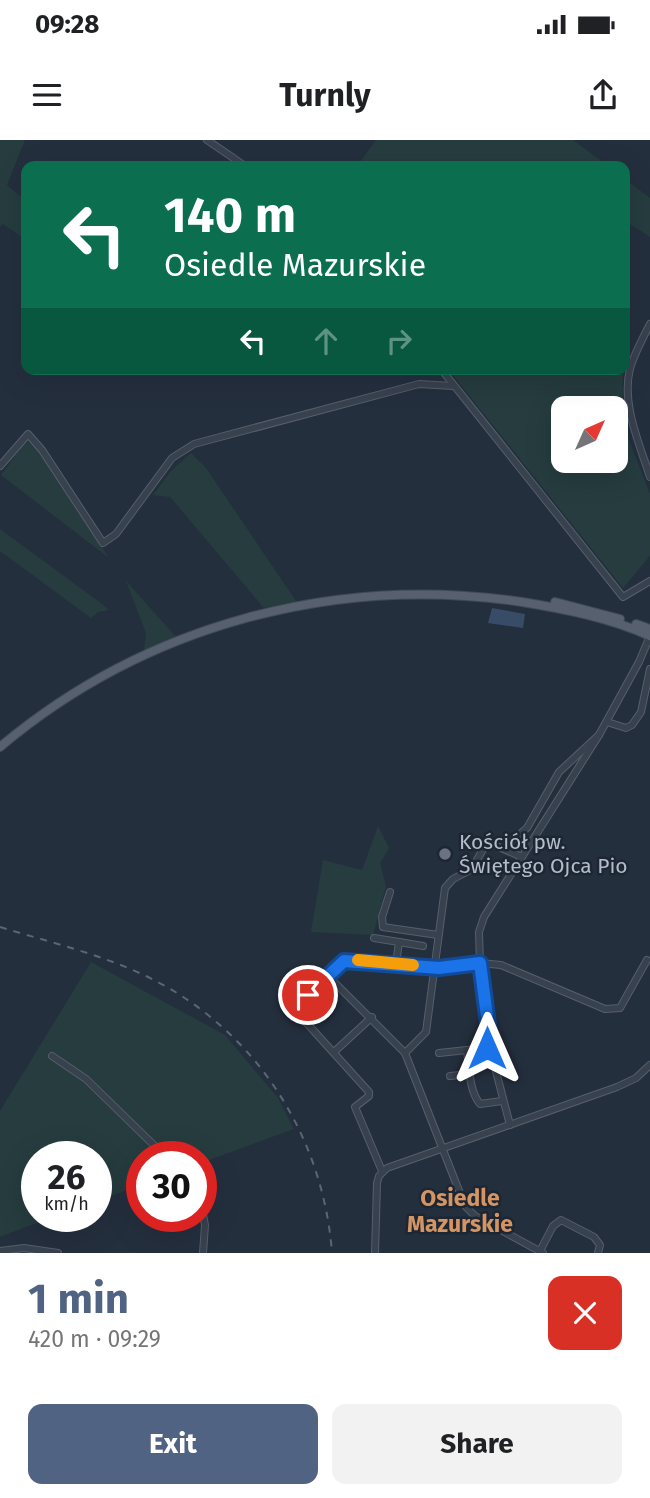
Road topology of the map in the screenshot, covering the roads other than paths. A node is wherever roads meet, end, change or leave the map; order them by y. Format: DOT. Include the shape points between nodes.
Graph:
graph roads {
  1 [pos="207,140"];
  2 [pos="238,161"];
  3 [pos="650,324"];
  4 [pos="630,368"];
  5 [pos="445,375"];
  6 [pos="629,375"];
  7 [pos="453,386"];
  8 [pos="0,466"];
  9 [pos="650,477"];
  10 [pos="650,581"];
  11 [pos="413,593"];
  12 [pos="650,629"];
  13 [pos="650,636"];
  14 [pos="650,669"];
  15 [pos="607,722"];
  16 [pos="599,735"];
  17 [pos="0,747"];
  18 [pos="508,844"];
  19 [pos="522,856"];
  20 [pos="390,892"];
  21 [pos="438,935"];
  22 [pos="374,938"];
  23 [pos="399,942"];
  24 [pos="423,946"];
  25 [pos="647,960"];
  26 [pos="480,963"];
  27 [pos="396,964"];
  28 [pos="434,967"];
  29 [pos="327,975"];
  30 [pos="372,1017"];
  31 [pos="491,1047"];
  32 [pos="467,1050"];
  33 [pos="334,1052"];
  34 [pos="405,1053"];
  35 [pos="439,1053"];
  36 [pos="52,1056"];
  37 [pos="650,1065"];
  38 [pos="470,1074"];
  39 [pos="450,1076"];
  40 [pos="502,1101"];
  41 [pos="510,1125"];
  42 [pos="150,1141"];
  43 [pos="443,1148"];
  44 [pos="382,1171"];
  45 [pos="204,1232"];
  46 [pos="3,1251"];
  47 [pos="541,1252"];
  48 [pos="58,1253"];
  49 [pos="202,1253"];
  50 [pos="375,1253"];
  51 [pos="598,1253"];
  1 -- 2 [label="street"];
  3 -- 4 [label="street"];
  5 -- 7 [label="street"];
  6 -- 9 [label="street" via="631,417"];
  7 -- 8 [label="street" via="419,384 194,444 172,458 116,534 103,543 28,434"];
  7 -- 10 [label="street" via="623,597"];
  11 -- 12 [label="main road" via="455,590 524,597"];
  11 -- 13 [label="main road" via="528,603"];
  11 -- 17 [label="main road" via="296,606 196,634 115,668"];
  13 -- 15 [label="street"];
  14 -- 15 [label="street" via="637,719 626,728"];
  15 -- 16 [label="street"];
  16 -- 18 [label="street" via="559,772 527,828"];
  16 -- 19 [label="street"];
  19 -- 21 [label="street" via="487,842 472,869 445,888"];
  19 -- 26 [label="street" via="480,925"];
  20 -- 21 [label="street" via="383,927"];
  21 -- 28 [label="street"];
  22 -- 23 [label="street"];
  23 -- 24 [label="street"];
  23 -- 27 [label="street"];
  25 -- 26 [label="street" via="620,1008 605,1009 501,965"];
  26 -- 28 [label="street"];
  26 -- 31 [label="street"];
  27 -- 28 [label="street"];
  27 -- 29 [label="street" via="353,960"];
  28 -- 34 [label="street" via="426,1032"];
  29 -- 30 [label="street"];
  29 -- 33 [label="street" via="294,1009"];
  30 -- 33 [label="street"];
  30 -- 34 [label="street"];
  31 -- 32 [label="street"];
  31 -- 40 [label="street"];
  32 -- 35 [label="street"];
  32 -- 38 [label="street"];
  33 -- 44 [label="street" via="369,1092 355,1107"];
  34 -- 43 [label="street"];
  36 -- 42 [label="street" via="86,1079"];
  37 -- 41 [label="street" via="617,1087"];
  38 -- 39 [label="street"];
  38 -- 40 [label="street" via="480,1104"];
  40 -- 41 [label="street"];
  41 -- 43 [label="street"];
  43 -- 44 [label="street"];
  43 -- 47 [label="street" via="470,1212"];
  44 -- 50 [label="street" via="377,1183"];
  45 -- 49 [label="street"];
  46 -- 48 [label="street" via="24,1248"];
  47 -- 51 [label="street" via="561,1220 594,1237 600,1245"];
}
